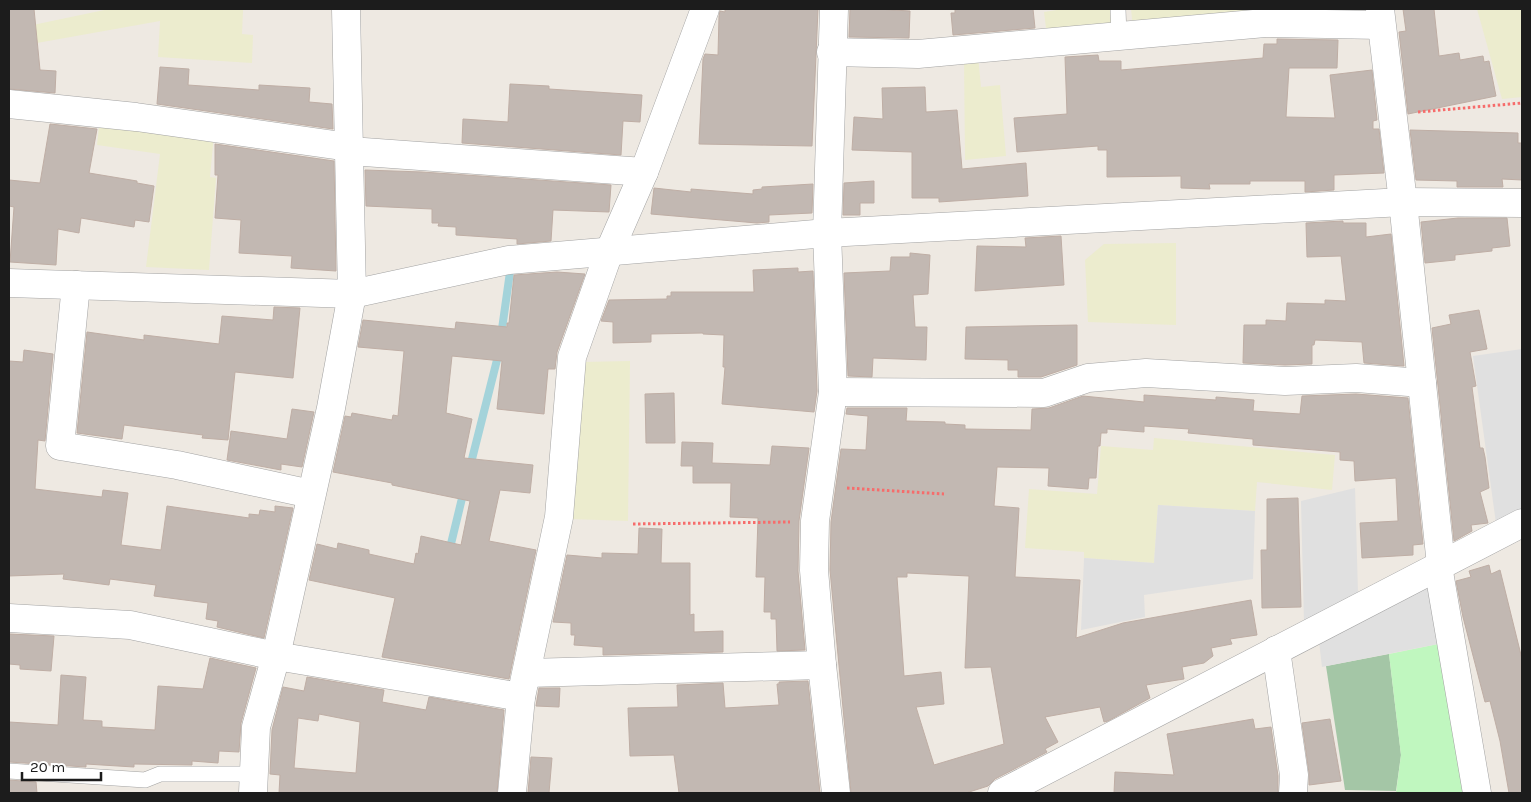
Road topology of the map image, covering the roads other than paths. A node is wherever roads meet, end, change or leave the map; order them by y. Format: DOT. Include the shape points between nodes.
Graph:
graph roads {
  1 [pos="346,9"];
  2 [pos="705,9"];
  3 [pos="834,9"];
  4 [pos="1118,9"];
  5 [pos="1381,17"];
  6 [pos="1119,36"];
  7 [pos="831,52"];
  8 [pos="9,104"];
  9 [pos="350,149"];
  10 [pos="644,172"];
  11 [pos="1403,202"];
  12 [pos="1522,202"];
  13 [pos="827,233"];
  14 [pos="609,252"];
  15 [pos="9,283"];
  16 [pos="76,284"];
  17 [pos="352,294"];
  18 [pos="1422,383"];
  19 [pos="833,392"];
  20 [pos="311,494"];
  21 [pos="1522,523"];
  22 [pos="1439,566"];
  23 [pos="9,618"];
  24 [pos="1276,650"];
  25 [pos="276,656"];
  26 [pos="822,665"];
  27 [pos="524,685"];
  28 [pos="9,771"];
  29 [pos="253,784"];
  30 [pos="512,793"];
  31 [pos="836,793"];
  32 [pos="1002,793"];
  33 [pos="1293,793"];
  34 [pos="1477,793"];
  1 -- 9 [label="street"];
  2 -- 10 [label="street"];
  3 -- 7 [label="street"];
  4 -- 6 [label="lane"];
  5 -- 6 [label="street"];
  5 -- 11 [label="street"];
  6 -- 7 [label="street" via="918,54"];
  7 -- 13 [label="street"];
  8 -- 9 [label="street" via="136,117"];
  9 -- 10 [label="street"];
  9 -- 17 [label="street"];
  10 -- 14 [label="street"];
  11 -- 12 [label="street"];
  11 -- 13 [label="street"];
  11 -- 18 [label="street"];
  13 -- 14 [label="street"];
  13 -- 19 [label="street"];
  14 -- 17 [label="street" via="509,260"];
  14 -- 27 [label="street" via="572,357 559,518"];
  15 -- 16 [label="street"];
  16 -- 17 [label="street"];
  16 -- 20 [label="street" via="60,446 177,465"];
  17 -- 20 [label="street"];
  18 -- 19 [label="street" via="1356,378 1285,381 1146,373 1088,378 1044,393"];
  18 -- 22 [label="street"];
  19 -- 26 [label="street" via="815,521 814,570"];
  20 -- 25 [label="street"];
  21 -- 22 [label="street"];
  22 -- 24 [label="street"];
  22 -- 34 [label="street"];
  23 -- 25 [label="street" via="130,625"];
  24 -- 32 [label="street"];
  24 -- 33 [label="street" via="1294,775"];
  25 -- 27 [label="street"];
  25 -- 29 [label="street" via="256,727"];
  26 -- 27 [label="street"];
  26 -- 31 [label="street"];
  27 -- 30 [label="street"];
  28 -- 29 [label="lane" via="145,780 160,774"];
}
